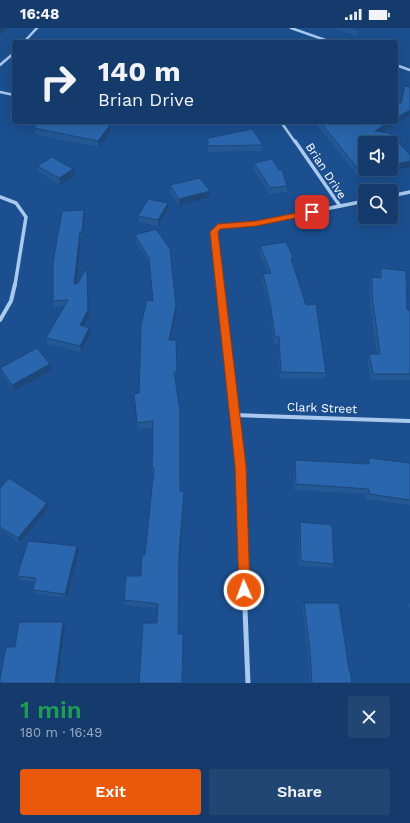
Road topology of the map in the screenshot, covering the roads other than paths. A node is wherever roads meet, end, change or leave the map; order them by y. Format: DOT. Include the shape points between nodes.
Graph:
graph roads {
  1 [pos="37,28"];
  2 [pos="291,28"];
  3 [pos="26,40"];
  4 [pos="325,40"];
  5 [pos="12,55"];
  6 [pos="0,65"];
  7 [pos="398,66"];
  8 [pos="410,70"];
  9 [pos="0,92"];
  10 [pos="12,95"];
  11 [pos="282,124"];
  12 [pos="410,192"];
  13 [pos="398,195"];
  14 [pos="0,197"];
  15 [pos="358,202"];
  16 [pos="340,206"];
  17 [pos="0,320"];
  18 [pos="234,415"];
  19 [pos="410,421"];
  20 [pos="248,683"];
  1 -- 3 [label="street"];
  2 -- 4 [label="street"];
  5 -- 6 [label="street"];
  7 -- 8 [label="street"];
  9 -- 10 [label="street"];
  11 -- 16 [label="street, Brian Drive"];
  12 -- 13 [label="street"];
  14 -- 17 [label="street" via="22,207 26,217 13,298"];
  15 -- 16 [label="street"];
  16 -- 18 [label="street, Brian Drive" via="256,223 218,227 214,232"];
  18 -- 19 [label="street, Clark Street"];
  18 -- 20 [label="street, Brian Drive" via="240,466"];
}
